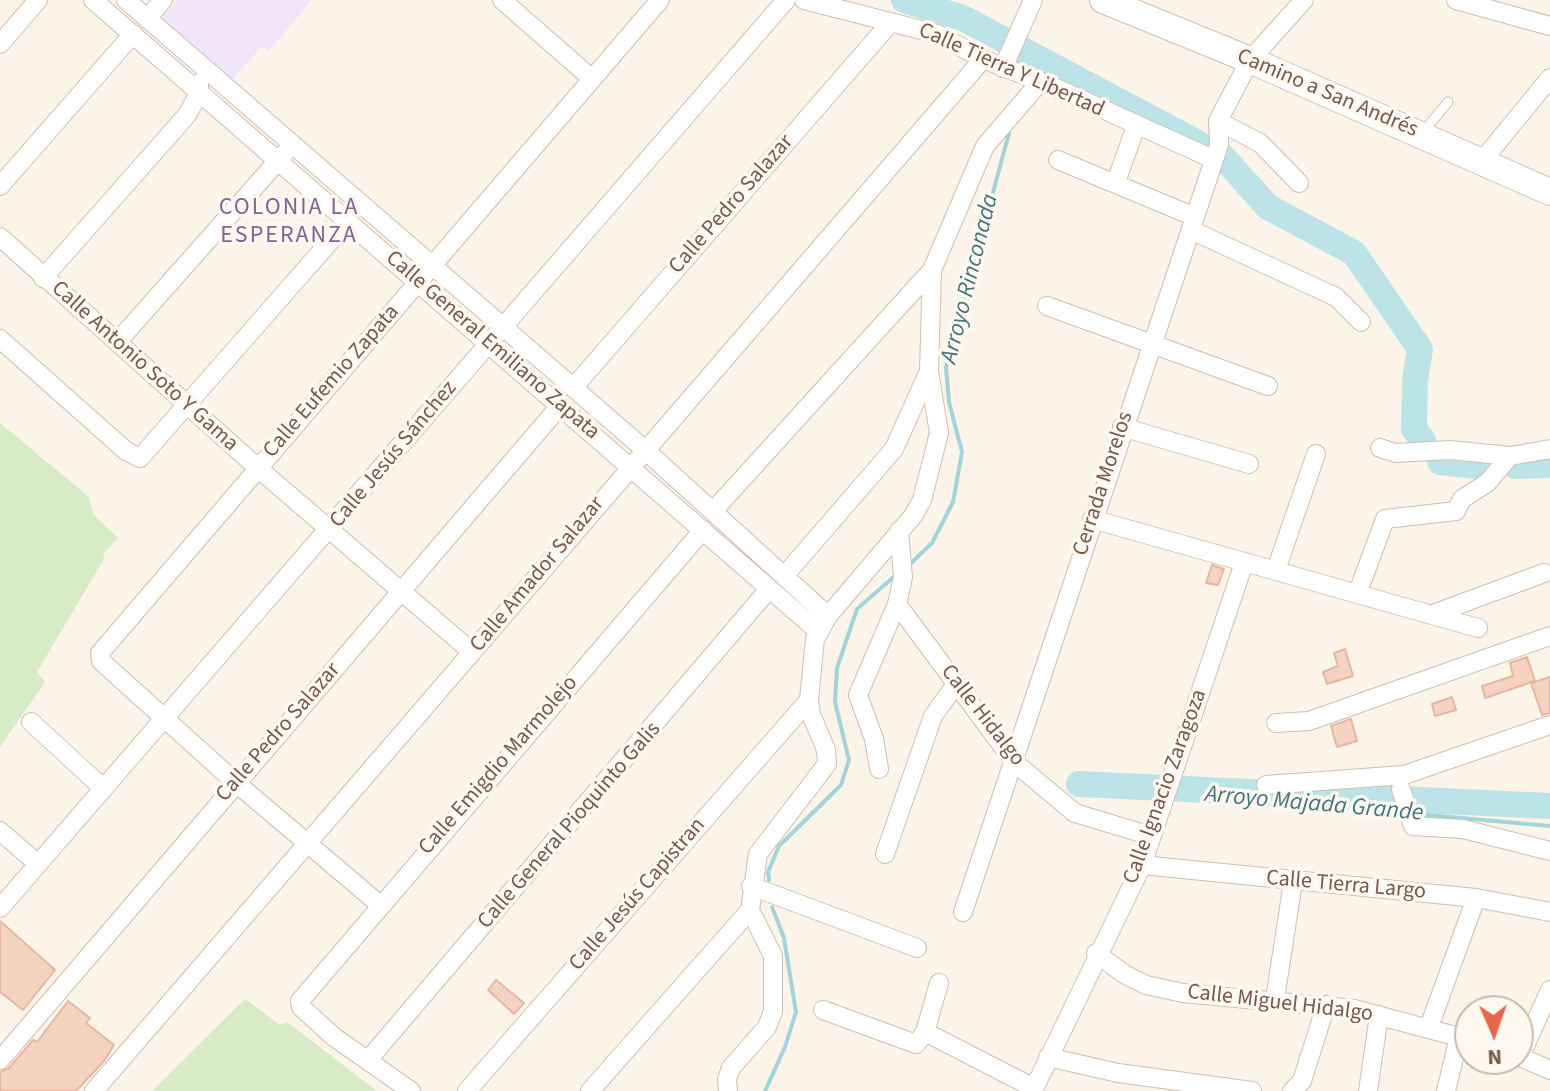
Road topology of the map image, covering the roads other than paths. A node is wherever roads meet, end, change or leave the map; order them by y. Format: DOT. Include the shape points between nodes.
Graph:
graph roads {
  1 [pos="38,0"];
  2 [pos="93,0"];
  3 [pos="126,0"];
  4 [pos="163,0"];
  5 [pos="502,0"];
  6 [pos="660,0"];
  7 [pos="786,0"];
  8 [pos="804,0"];
  9 [pos="1033,0"];
  10 [pos="1103,0"];
  11 [pos="1304,0"];
  12 [pos="1456,0"];
  13 [pos="1477,4"];
  14 [pos="524,7"];
  15 [pos="147,19"];
  16 [pos="891,22"];
  17 [pos="1550,26"];
  18 [pos="133,34"];
  19 [pos="0,44"];
  20 [pos="983,59"];
  21 [pos="1250,60"];
  22 [pos="199,64"];
  23 [pos="1003,68"];
  24 [pos="591,78"];
  25 [pos="1550,78"];
  26 [pos="1040,82"];
  27 [pos="199,93"];
  28 [pos="1448,102"];
  29 [pos="1218,121"];
  30 [pos="1136,126"];
  31 [pos="1421,135"];
  32 [pos="293,147"];
  33 [pos="1215,153"];
  34 [pos="276,159"];
  35 [pos="1058,160"];
  36 [pos="1482,161"];
  37 [pos="1116,182"];
  38 [pos="1299,183"];
  39 [pos="0,186"];
  40 [pos="1550,192"];
  41 [pos="348,221"];
  42 [pos="1193,223"];
  43 [pos="0,237"];
  44 [pos="932,270"];
  45 [pos="423,274"];
  46 [pos="43,278"];
  47 [pos="1047,306"];
  48 [pos="1361,322"];
  49 [pos="500,327"];
  50 [pos="0,339"];
  51 [pos="119,340"];
  52 [pos="489,343"];
  53 [pos="1150,346"];
  54 [pos="929,371"];
  55 [pos="1268,386"];
  56 [pos="573,388"];
  57 [pos="186,405"];
  58 [pos="559,407"];
  59 [pos="1122,427"];
  60 [pos="1380,448"];
  61 [pos="644,449"];
  62 [pos="1550,449"];
  63 [pos="1316,454"];
  64 [pos="1510,456"];
  65 [pos="1249,464"];
  66 [pos="630,466"];
  67 [pos="259,469"];
  68 [pos="714,510"];
  69 [pos="1092,519"];
  70 [pos="329,530"];
  71 [pos="703,530"];
  72 [pos="899,531"];
  73 [pos="1244,563"];
  74 [pos="1276,570"];
  75 [pos="1544,573"];
  76 [pos="785,575"];
  77 [pos="769,589"];
  78 [pos="1358,592"];
  79 [pos="401,593"];
  80 [pos="897,604"];
  81 [pos="1433,614"];
  82 [pos="823,624"];
  83 [pos="1478,628"];
  84 [pos="1550,636"];
  85 [pos="472,652"];
  86 [pos="956,684"];
  87 [pos="809,700"];
  88 [pos="165,718"];
  89 [pos="31,722"];
  90 [pos="1276,723"];
  91 [pos="1550,725"];
  92 [pos="1015,763"];
  93 [pos="879,769"];
  94 [pos="235,782"];
  95 [pos="1266,785"];
  96 [pos="103,788"];
  97 [pos="1401,789"];
  98 [pos="0,831"];
  99 [pos="1151,836"];
  100 [pos="309,842"];
  101 [pos="1550,851"];
  102 [pos="885,854"];
  103 [pos="38,864"];
  104 [pos="1142,865"];
  105 [pos="1293,882"];
  106 [pos="751,886"];
  107 [pos="1476,898"];
  108 [pos="379,904"];
  109 [pos="0,908"];
  110 [pos="750,910"];
  111 [pos="963,912"];
  112 [pos="1550,912"];
  113 [pos="917,948"];
  114 [pos="1096,953"];
  115 [pos="939,983"];
  116 [pos="1550,990"];
  117 [pos="1275,999"];
  118 [pos="1326,1005"];
  119 [pos="823,1010"];
  120 [pos="1379,1015"];
  121 [pos="1534,1024"];
  122 [pos="1429,1027"];
  123 [pos="925,1032"];
  124 [pos="1454,1035"];
  125 [pos="1048,1057"];
  126 [pos="0,1060"];
  127 [pos="368,1060"];
  128 [pos="1454,1069"];
  129 [pos="724,1087"];
  130 [pos="1033,1089"];
  131 [pos="1293,1090"];
  132 [pos="94,1091"];
  133 [pos="411,1091"];
  134 [pos="467,1091"];
  135 [pos="590,1091"];
  136 [pos="1252,1091"];
  137 [pos="1368,1091"];
  138 [pos="1446,1091"];
  1 -- 19 [label="street"];
  2 -- 18 [label="street, Calle General Emiliano Zapata"];
  3 -- 15 [label="street, Calle General Emiliano Zapata"];
  4 -- 15 [label="street"];
  5 -- 14 [label="street"];
  6 -- 24 [label="street, Calle Eufemio Zapata"];
  7 -- 49 [label="street, Calle Jesús Sánchez"];
  8 -- 16 [label="street, Calle Tierra Y Libertad"];
  9 -- 23 [label="street"];
  10 -- 21 [label="street, Camino a San Andrés"];
  11 -- 21 [label="street"];
  12 -- 13 [label="street"];
  13 -- 17 [label="street"];
  14 -- 24 [label="street"];
  15 -- 22 [label="street, Calle General Emiliano Zapata"];
  16 -- 20 [label="street, Calle Tierra Y Libertad" via="937,34"];
  16 -- 56 [label="street, Calle Pedro Salazar"];
  18 -- 27 [label="street, Calle General Emiliano Zapata"];
  18 -- 39 [label="street"];
  20 -- 23 [label="street, Calle Tierra Y Libertad"];
  20 -- 61 [label="street, Calle Amador Salazar"];
  21 -- 29 [label="street"];
  21 -- 31 [label="street, Camino a San Andrés"];
  22 -- 27 [label="street"];
  22 -- 32 [label="street, Calle General Emiliano Zapata"];
  23 -- 26 [label="street, Calle Tierra Y Libertad"];
  24 -- 45 [label="street, Calle Eufemio Zapata"];
  25 -- 36 [label="street"];
  26 -- 30 [label="street, Calle Tierra Y Libertad"];
  26 -- 44 [label="street" via="985,146"];
  27 -- 34 [label="street, Calle General Emiliano Zapata"];
  27 -- 46 [label="street" via="187,115"];
  28 -- 31 [label="lane"];
  29 -- 33 [label="street, Cerrada Morelos"];
  29 -- 38 [label="street" via="1260,143"];
  30 -- 33 [label="street, Calle Tierra Y Libertad"];
  30 -- 37 [label="street"];
  31 -- 36 [label="street, Camino a San Andrés"];
  32 -- 34 [label="street"];
  32 -- 45 [label="street, Calle General Emiliano Zapata"];
  33 -- 42 [label="street, Cerrada Morelos"];
  34 -- 41 [label="street, Calle General Emiliano Zapata"];
  34 -- 51 [label="street"];
  35 -- 37 [label="street"];
  36 -- 40 [label="street, Camino a San Andrés"];
  37 -- 42 [label="street"];
  41 -- 45 [label="street, Calle General Emiliano Zapata"];
  41 -- 57 [label="street"];
  42 -- 48 [label="street" via="1336,297"];
  42 -- 53 [label="street, Cerrada Morelos"];
  43 -- 46 [label="street, Calle Antonio Soto Y Gama"];
  44 -- 54 [label="street"];
  44 -- 68 [label="street"];
  45 -- 49 [label="street, Calle General Emiliano Zapata"];
  45 -- 52 [label="street, Calle General Emiliano Zapata"];
  45 -- 67 [label="street, Calle Eufemio Zapata"];
  46 -- 51 [label="street, Calle Antonio Soto Y Gama"];
  47 -- 53 [label="street"];
  49 -- 52 [label="street, Calle Jesús Sánchez"];
  49 -- 56 [label="street, Calle General Emiliano Zapata"];
  50 -- 57 [label="street" via="135,458 146,454"];
  51 -- 57 [label="street, Calle Antonio Soto Y Gama"];
  52 -- 58 [label="street, Calle General Emiliano Zapata"];
  52 -- 70 [label="street, Calle Jesús Sánchez"];
  53 -- 55 [label="street"];
  53 -- 59 [label="street, Cerrada Morelos"];
  54 -- 72 [label="street" via="938,445 922,500"];
  54 -- 76 [label="street" via="894,449"];
  56 -- 61 [label="street, Calle General Emiliano Zapata"];
  57 -- 67 [label="street, Calle Antonio Soto Y Gama"];
  58 -- 66 [label="street, Calle General Emiliano Zapata"];
  58 -- 79 [label="street, Calle Pedro Salazar"];
  59 -- 65 [label="street"];
  59 -- 69 [label="street, Cerrada Morelos"];
  60 -- 64 [label="street" via="1396,453 1450,450"];
  61 -- 66 [label="street, Calle Amador Salazar"];
  61 -- 68 [label="street, Calle General Emiliano Zapata"];
  62 -- 64 [label="street"];
  63 -- 74 [label="street"];
  64 -- 78 [label="street" via="1487,483 1462,499 1456,511 1385,519"];
  66 -- 71 [label="street, Calle General Emiliano Zapata"];
  66 -- 85 [label="street, Calle Amador Salazar"];
  67 -- 70 [label="street, Calle Antonio Soto Y Gama"];
  67 -- 88 [label="street, Calle Eufemio Zapata" via="99,655"];
  68 -- 76 [label="street, Calle General Emiliano Zapata"];
  69 -- 73 [label="street"];
  69 -- 92 [label="street, Cerrada Morelos"];
  70 -- 79 [label="street, Calle Antonio Soto Y Gama"];
  70 -- 88 [label="street, Calle Jesús Sánchez"];
  71 -- 77 [label="street, Calle General Emiliano Zapata"];
  71 -- 108 [label="street, Calle Emigdio Marmolejo"];
  72 -- 80 [label="street" via="903,577"];
  72 -- 82 [label="street"];
  73 -- 74 [label="street"];
  73 -- 99 [label="street, Calle Ignacio Zaragoza"];
  74 -- 78 [label="street"];
  75 -- 81 [label="street"];
  76 -- 82 [label="street, Calle General Emiliano Zapata"];
  77 -- 82 [label="street, Calle General Emiliano Zapata"];
  77 -- 127 [label="street, Calle General Pioquinto Galis"];
  78 -- 81 [label="street"];
  79 -- 85 [label="street, Calle Antonio Soto Y Gama"];
  79 -- 94 [label="street, Calle Pedro Salazar"];
  80 -- 86 [label="street, Calle Hidalgo"];
  80 -- 93 [label="street" via="858,695"];
  81 -- 83 [label="street"];
  82 -- 87 [label="street"];
  84 -- 90 [label="street" via="1309,721"];
  85 -- 100 [label="street, Calle Amador Salazar"];
  86 -- 92 [label="street, Calle Hidalgo"];
  86 -- 102 [label="street" via="933,716"];
  87 -- 106 [label="street" via="827,764 761,847"];
  87 -- 134 [label="street, Calle Jesús Capistran"];
  88 -- 94 [label="street"];
  88 -- 96 [label="street, Calle Jesús Sánchez"];
  89 -- 96 [label="street"];
  91 -- 95 [label="street" via="1404,775"];
  92 -- 99 [label="street, Calle Hidalgo" via="1075,813"];
  92 -- 111 [label="street, Cerrada Morelos"];
  94 -- 100 [label="street"];
  94 -- 126 [label="street, Calle Pedro Salazar"];
  96 -- 103 [label="street, Calle Jesús Sánchez"];
  97 -- 101 [label="street" via="1413,826 1463,829"];
  98 -- 103 [label="street"];
  99 -- 104 [label="street, Calle Ignacio Zaragoza"];
  100 -- 108 [label="street"];
  100 -- 132 [label="street, Calle Amador Salazar"];
  103 -- 109 [label="street, Calle Jesús Sánchez"];
  104 -- 105 [label="street, Calle Tierra Largo"];
  104 -- 114 [label="street, Calle Ignacio Zaragoza"];
  105 -- 107 [label="street, Calle Tierra Largo"];
  105 -- 117 [label="street"];
  106 -- 110 [label="street"];
  106 -- 113 [label="street"];
  107 -- 112 [label="street, Calle Tierra Largo"];
  107 -- 122 [label="street"];
  108 -- 127 [label="street, Calle Emigdio Marmolejo" via="299,1004"];
  110 -- 129 [label="street" via="773,956 773,1011 767,1027 731,1068"];
  110 -- 135 [label="street"];
  114 -- 117 [label="street, Calle Miguel Hidalgo" via="1146,985"];
  114 -- 125 [label="street, Calle Ignacio Zaragoza"];
  115 -- 123 [label="street"];
  116 -- 121 [label="street"];
  117 -- 118 [label="street, Calle Miguel Hidalgo"];
  118 -- 120 [label="street, Calle Miguel Hidalgo"];
  118 -- 131 [label="street" via="1302,1081"];
  119 -- 123 [label="street" via="908,1044 918,1043"];
  120 -- 122 [label="street, Calle Miguel Hidalgo"];
  120 -- 137 [label="street"];
  122 -- 124 [label="street, Calle Miguel Hidalgo"];
  123 -- 130 [label="street"];
  125 -- 130 [label="street, Calle Ignacio Zaragoza"];
  125 -- 136 [label="street" via="1118,1073"];
  127 -- 133 [label="street"];
  128 -- 138 [label="street"];
}
